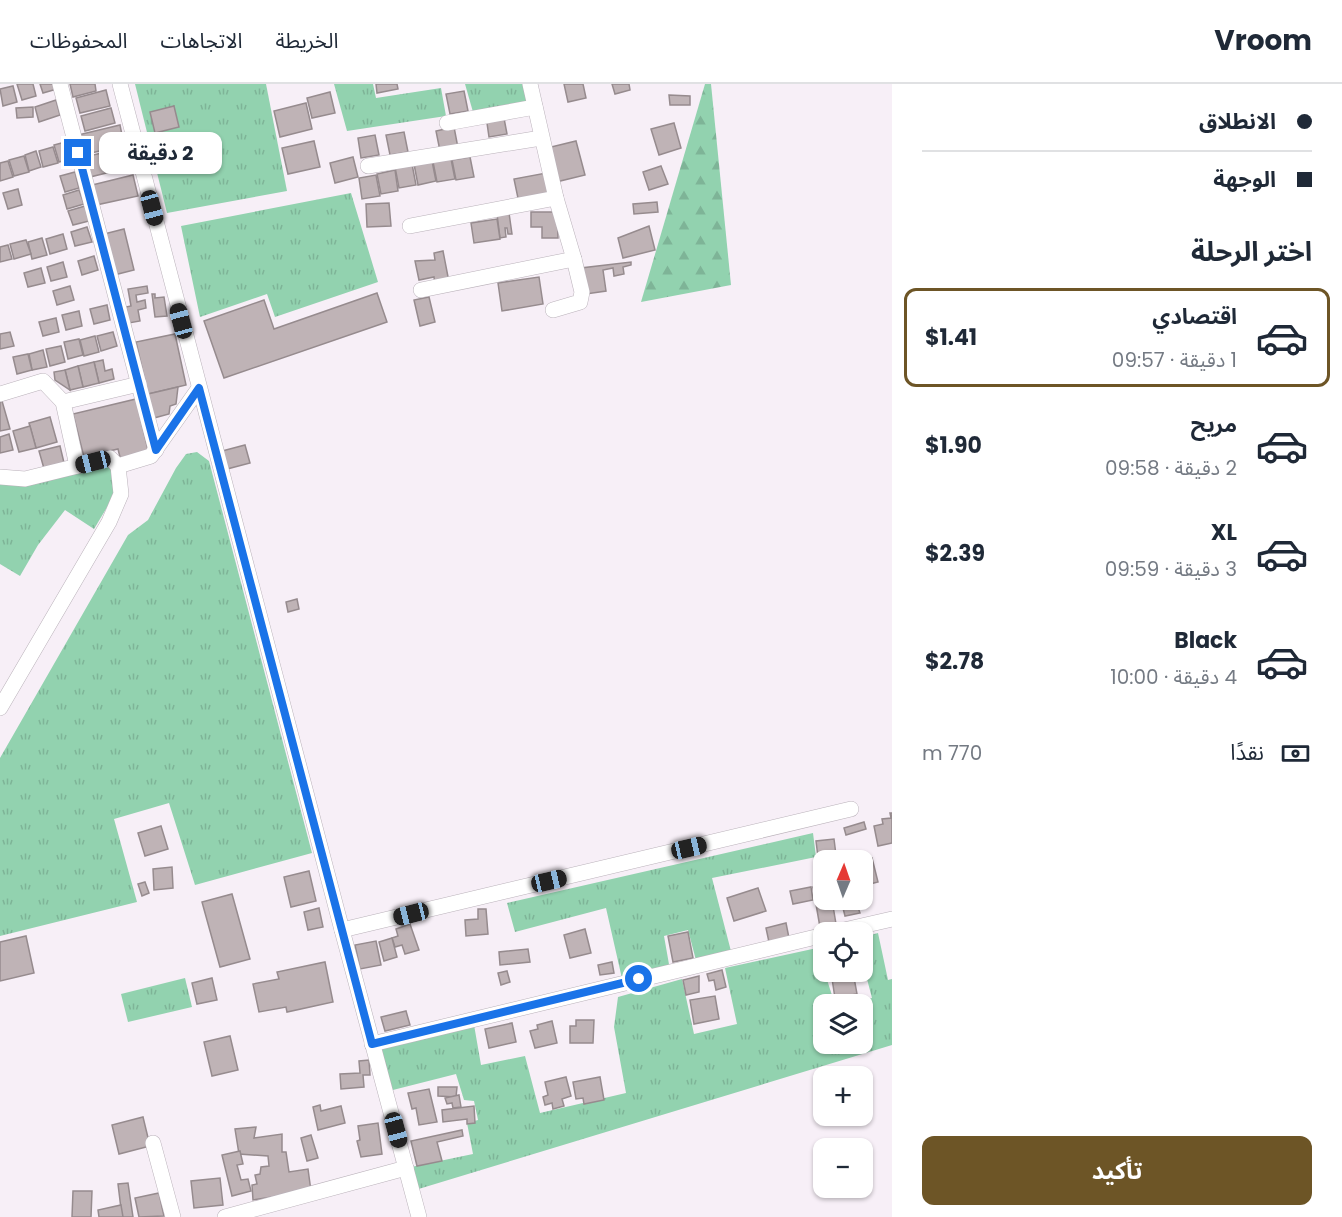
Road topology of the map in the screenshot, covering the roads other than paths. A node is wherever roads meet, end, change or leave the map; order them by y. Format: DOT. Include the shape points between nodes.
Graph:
graph roads {
  1 [pos="60,84"];
  2 [pos="120,84"];
  3 [pos="530,84"];
  4 [pos="535,107"];
  5 [pos="447,123"];
  6 [pos="541,138"];
  7 [pos="368,166"];
  8 [pos="556,198"];
  9 [pos="410,226"];
  10 [pos="574,259"];
  11 [pos="421,290"];
  12 [pos="553,310"];
  13 [pos="139,384"];
  14 [pos="199,388"];
  15 [pos="0,394"];
  16 [pos="63,402"];
  17 [pos="156,450"];
  18 [pos="77,466"];
  19 [pos="118,466"];
  20 [pos="0,477"];
  21 [pos="0,708"];
  22 [pos="851,809"];
  23 [pos="892,919"];
  24 [pos="873,923"];
  25 [pos="342,930"];
  26 [pos="813,937"];
  27 [pos="372,1044"];
  28 [pos="153,1143"];
  29 [pos="406,1168"];
  30 [pos="173,1217"];
  31 [pos="225,1217"];
  32 [pos="420,1217"];
  1 -- 13 [label="street"];
  2 -- 14 [label="street"];
  3 -- 4 [label="street"];
  4 -- 5 [label="street"];
  4 -- 6 [label="street"];
  6 -- 7 [label="street"];
  6 -- 8 [label="street"];
  8 -- 9 [label="street"];
  8 -- 10 [label="street"];
  10 -- 11 [label="street"];
  10 -- 12 [label="street" via="582,292 580,302"];
  13 -- 16 [label="street"];
  13 -- 17 [label="street"];
  14 -- 17 [label="street"];
  14 -- 25 [label="street"];
  15 -- 16 [label="street" via="43,381"];
  16 -- 18 [label="street"];
  17 -- 19 [label="street" via="151,456"];
  18 -- 19 [label="street" via="110,458"];
  18 -- 20 [label="street" via="25,480"];
  19 -- 21 [label="street" via="121,494 109,522"];
  22 -- 25 [label="street"];
  23 -- 24 [label="street"];
  25 -- 27 [label="street"];
  26 -- 27 [label="street"];
  27 -- 29 [label="street"];
  28 -- 30 [label="street"];
  29 -- 31 [label="street"];
  29 -- 32 [label="street"];
}
